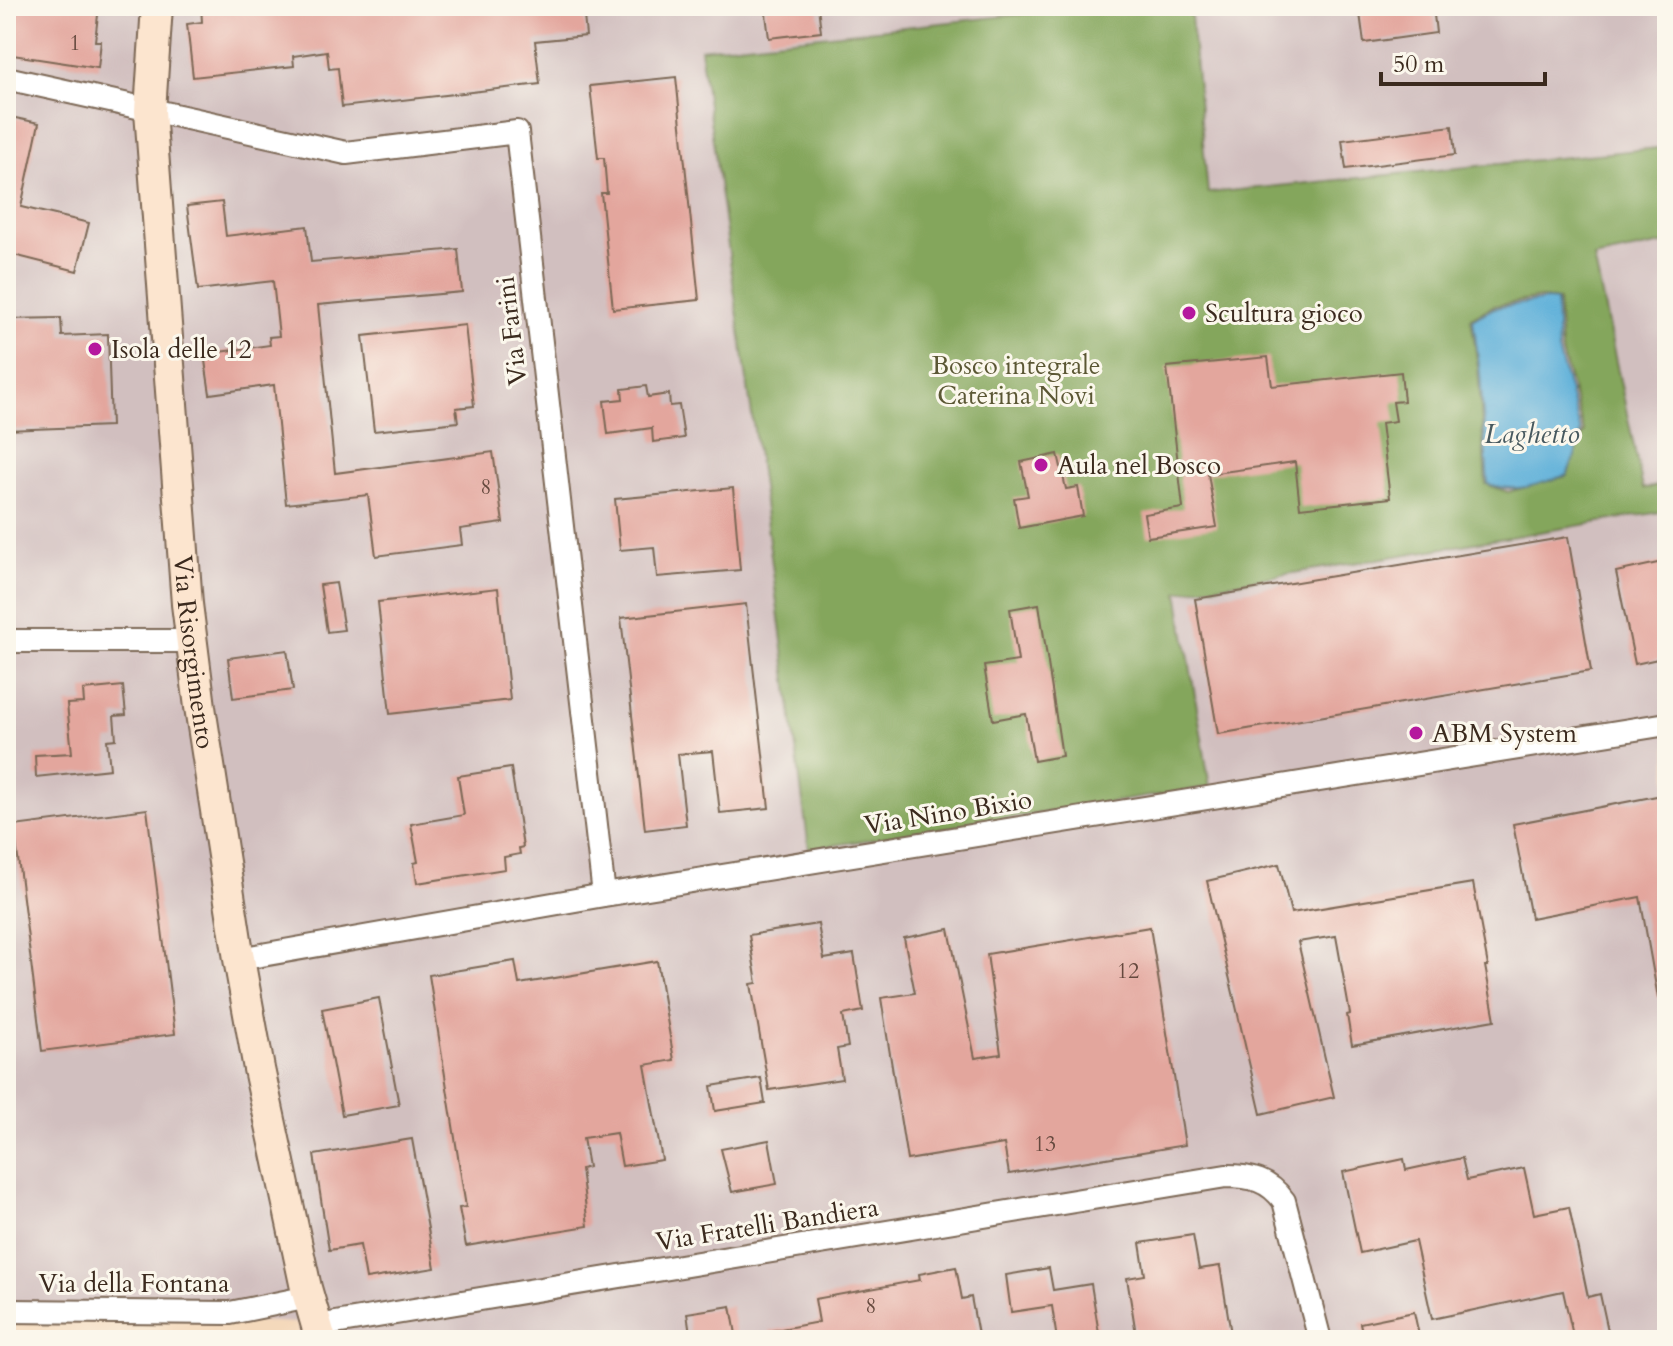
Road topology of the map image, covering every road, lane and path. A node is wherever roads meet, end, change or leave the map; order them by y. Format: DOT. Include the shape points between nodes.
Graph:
graph roads {
  1 [pos="157,6"];
  2 [pos="6,78"];
  3 [pos="150,111"];
  4 [pos="6,641"];
  5 [pos="192,641"];
  6 [pos="1667,724"];
  7 [pos="604,895"];
  8 [pos="239,959"];
  9 [pos="308,1292"];
  10 [pos="6,1311"];
  11 [pos="319,1333"];
  12 [pos="1320,1340"];
  1 -- 3 [label="street, Via Risorgimento"];
  2 -- 3 [label="street"];
  3 -- 5 [label="street, Via Risorgimento"];
  3 -- 7 [label="street, Via Farini" via="346,153 517,132"];
  4 -- 5 [label="street"];
  5 -- 8 [label="street, Via Risorgimento"];
  6 -- 7 [label="street, Via Nino Bixio"];
  7 -- 8 [label="street, Via Nino Bixio"];
  8 -- 9 [label="street, Via Risorgimento"];
  9 -- 10 [label="street, Via della Fontana" via="230,1313"];
  9 -- 11 [label="street, Via Risorgimento"];
  11 -- 12 [label="street, Via Fratelli Bandiera" via="1226,1176 1257,1179 1284,1201"];
}
